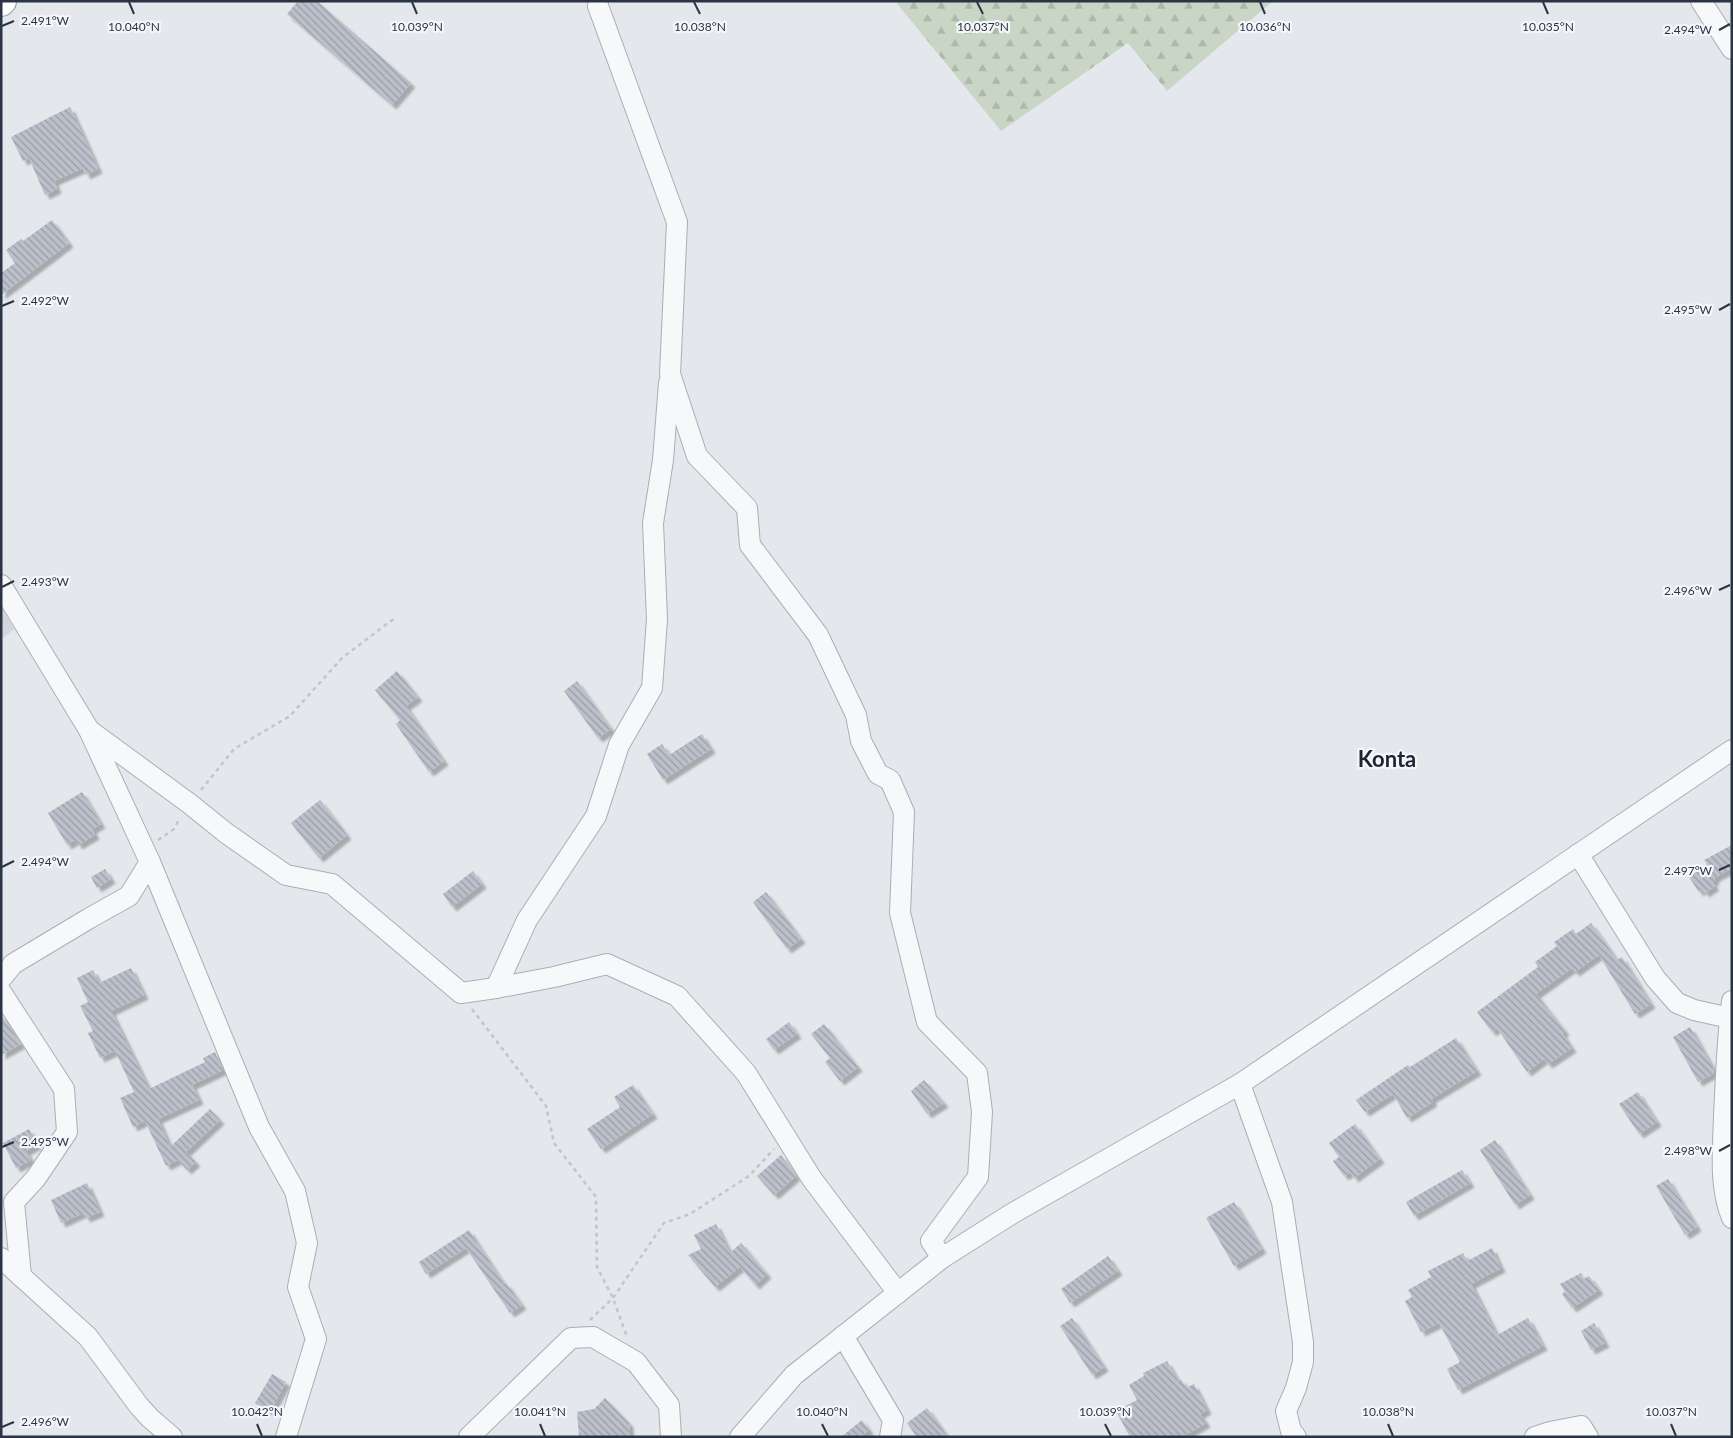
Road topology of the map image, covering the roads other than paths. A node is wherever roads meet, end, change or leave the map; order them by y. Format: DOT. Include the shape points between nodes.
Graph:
graph roads {
  1 [pos="1701,1"];
  2 [pos="598,6"];
  3 [pos="1732,49"];
  4 [pos="670,374"];
  5 [pos="1,585"];
  6 [pos="88,730"];
  7 [pos="1732,750"];
  8 [pos="1578,854"];
  9 [pos="147,856"];
  10 [pos="1,979"];
  11 [pos="496,988"];
  12 [pos="1,992"];
  13 [pos="1731,1010"];
  14 [pos="1240,1084"];
  15 [pos="1732,1218"];
  16 [pos="1,1258"];
  17 [pos="942,1258"];
  18 [pos="21,1276"];
  19 [pos="898,1293"];
  20 [pos="843,1336"];
  21 [pos="172,1437"];
  22 [pos="286,1437"];
  23 [pos="469,1437"];
  24 [pos="672,1437"];
  25 [pos="740,1437"];
  26 [pos="890,1437"];
  27 [pos="1296,1437"];
  28 [pos="1535,1437"];
  29 [pos="1588,1437"];
  1 -- 3 [label="street"];
  2 -- 4 [label="street" via="676,222"];
  4 -- 11 [label="street" via="663,460 653,523 657,620 652,688 619,745 596,816 527,920"];
  4 -- 17 [label="street" via="697,456 747,508 750,545 818,635 856,715 861,741 878,774 890,780 904,812 900,913 927,1022 977,1073 982,1112 978,1177 931,1241"];
  5 -- 6 [label="street"];
  6 -- 9 [label="street"];
  6 -- 11 [label="street" via="286,875 332,884 461,993"];
  7 -- 8 [label="street"];
  8 -- 13 [label="street" via="1655,978 1677,1003 1694,1010"];
  8 -- 14 [label="street"];
  9 -- 10 [label="street" via="129,896 13,964"];
  9 -- 22 [label="street" via="259,1127 295,1190 307,1243 298,1287 316,1339"];
  11 -- 19 [label="street" via="607,964 677,996 746,1073 812,1178"];
  12 -- 18 [label="street" via="64,1089 65,1098 67,1132 36,1178 14,1202"];
  13 -- 15 [label="street" via="1722,1166"];
  14 -- 17 [label="street" via="1013,1212"];
  14 -- 27 [label="street" via="1282,1202 1303,1342 1303,1362 1286,1411 1291,1431"];
  16 -- 18 [label="street"];
  17 -- 19 [label="street"];
  18 -- 21 [label="street" via="88,1337 139,1406"];
  19 -- 20 [label="street"];
  20 -- 25 [label="street" via="794,1376"];
  20 -- 26 [label="street" via="893,1420"];
  23 -- 24 [label="street" via="570,1338 594,1337 636,1362 670,1405"];
  28 -- 29 [label="street" via="1581,1426"];
}
